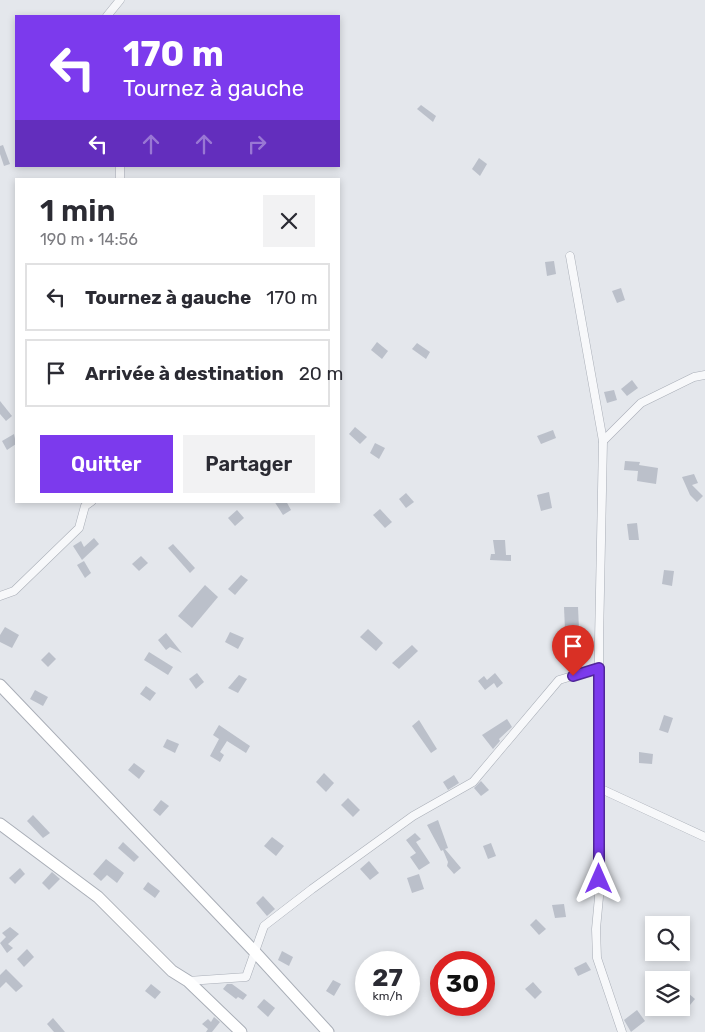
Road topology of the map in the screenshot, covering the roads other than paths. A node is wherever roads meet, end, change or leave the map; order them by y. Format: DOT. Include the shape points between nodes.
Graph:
graph roads {
  1 [pos="120,0"];
  2 [pos="108,15"];
  3 [pos="570,256"];
  4 [pos="705,375"];
  5 [pos="603,441"];
  6 [pos="90,503"];
  7 [pos="0,596"];
  8 [pos="599,668"];
  9 [pos="0,685"];
  10 [pos="599,788"];
  11 [pos="0,824"];
  12 [pos="705,837"];
  13 [pos="254,951"];
  14 [pos="188,981"];
  15 [pos="241,1032"];
  16 [pos="328,1032"];
  17 [pos="622,1032"];
  1 -- 2 [label="street"];
  3 -- 5 [label="street"];
  4 -- 5 [label="street" via="694,377 640,403"];
  5 -- 8 [label="street"];
  6 -- 7 [label="street" via="79,528 14,591"];
  8 -- 10 [label="street"];
  8 -- 13 [label="street" via="559,680 473,782 413,816 264,926"];
  9 -- 13 [label="street"];
  10 -- 12 [label="street"];
  10 -- 17 [label="street" via="597,958"];
  11 -- 14 [label="street" via="98,897 172,971"];
  13 -- 14 [label="street" via="246,977"];
  13 -- 16 [label="street"];
  14 -- 15 [label="street"];
}
